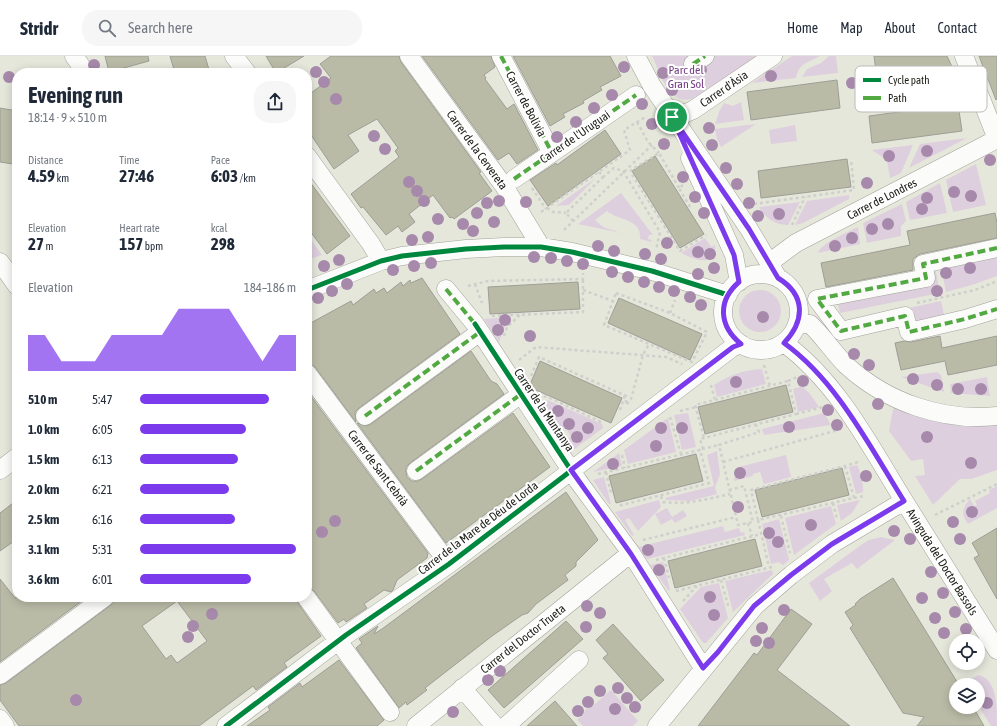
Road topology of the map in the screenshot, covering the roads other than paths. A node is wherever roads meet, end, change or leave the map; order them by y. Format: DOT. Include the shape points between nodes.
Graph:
graph roads {
  1 [pos="74,56"];
  2 [pos="234,56"];
  3 [pos="409,56"];
  4 [pos="501,56"];
  5 [pos="636,56"];
  6 [pos="773,56"];
  7 [pos="964,56"];
  8 [pos="968,66"];
  9 [pos="82,68"];
  10 [pos="243,68"];
  11 [pos="636,95"];
  12 [pos="986,112"];
  13 [pos="672,117"];
  14 [pos="997,139"];
  15 [pos="552,153"];
  16 [pos="312,163"];
  17 [pos="514,179"];
  18 [pos="541,247"];
  19 [pos="997,248"];
  20 [pos="381,261"];
  21 [pos="0,262"];
  22 [pos="769,263"];
  23 [pos="778,278"];
  24 [pos="12,279"];
  25 [pos="312,288"];
  26 [pos="733,288"];
  27 [pos="447,290"];
  28 [pos="997,308"];
  29 [pos="798,323"];
  30 [pos="481,324"];
  31 [pos="784,343"];
  32 [pos="741,344"];
  33 [pos="312,380"];
  34 [pos="521,394"];
  35 [pos="365,416"];
  36 [pos="997,416"];
  37 [pos="12,462"];
  38 [pos="0,470"];
  39 [pos="571,470"];
  40 [pos="416,471"];
  41 [pos="904,501"];
  42 [pos="636,547"];
  43 [pos="448,564"];
  44 [pos="97,602"];
  45 [pos="310,602"];
  46 [pos="338,641"];
  47 [pos="997,650"];
  48 [pos="579,660"];
  49 [pos="703,668"];
  50 [pos="0,675"];
  51 [pos="462,688"];
  52 [pos="390,712"];
  53 [pos="0,719"];
  54 [pos="5,726"];
  55 [pos="226,726"];
  56 [pos="416,726"];
  57 [pos="495,726"];
  58 [pos="506,726"];
  59 [pos="657,726"];
  1 -- 9 [label="street"];
  2 -- 10 [label="street"];
  3 -- 18 [label="street, Carrer de la Cervereta" via="504,186"];
  4 -- 15 [label="street, Carrer de Bolívia"];
  5 -- 13 [label="street"];
  6 -- 13 [label="street, Carrer d'Àsia" via="693,110"];
  7 -- 8 [label="street"];
  11 -- 15 [label="street, Carrer de l'Uruguai"];
  12 -- 14 [label="street"];
  13 -- 22 [label="street" via="749,229"];
  13 -- 26 [label="street" via="734,255"];
  14 -- 22 [label="street, Carrer de Londres" via="796,243"];
  15 -- 17 [label="street, Carrer de l'Uruguai"];
  16 -- 20 [label="street"];
  18 -- 20 [label="street" via="448,250"];
  18 -- 26 [label="street"];
  19 -- 28 [label="street" via="923,264 926,278 816,299 840,331 905,316 909,332"];
  20 -- 25 [label="street"];
  21 -- 24 [label="street"];
  22 -- 23 [label="street"];
  23 -- 26 [label="street" via="758,274 748,277"];
  23 -- 29 [label="street" via="786,283 796,297 799,306"];
  26 -- 32 [label="street" via="724,305 724,316 726,327 732,337"];
  27 -- 30 [label="street, Carrer de la Muntanya"];
  29 -- 31 [label="street"];
  29 -- 36 [label="street" via="810,324 845,364 879,390 901,401 926,410 952,415"];
  30 -- 34 [label="street, Carrer de la Muntanya"];
  30 -- 35 [label="street"];
  31 -- 32 [label="street" via="762,350 751,349"];
  31 -- 41 [label="street, Avinguda del Doctor Bassols" via="801,356 833,391"];
  32 -- 39 [label="street, Carrer de la Mare de Déu de Lorda" via="733,347"];
  33 -- 43 [label="street, Carrer de Sant Cebrià"];
  34 -- 39 [label="street, Carrer de la Muntanya"];
  34 -- 40 [label="street"];
  37 -- 38 [label="street"];
  39 -- 42 [label="street, Carrer de la Muntanya"];
  39 -- 43 [label="street, Carrer de la Mare de Déu de Lorda"];
  41 -- 47 [label="street, Avinguda del Doctor Bassols"];
  41 -- 49 [label="street" via="832,544 791,575 754,606"];
  42 -- 49 [label="street, Carrer de la Muntanya"];
  42 -- 51 [label="street, Carrer del Doctor Trueta"];
  43 -- 46 [label="street, Carrer de la Mare de Déu de Lorda"];
  44 -- 50 [label="street"];
  45 -- 46 [label="street"];
  46 -- 52 [label="street"];
  46 -- 55 [label="street, Carrer de la Mare de Déu de Lorda"];
  48 -- 58 [label="street"];
  49 -- 59 [label="street"];
  51 -- 56 [label="street, Carrer del Doctor Trueta"];
  51 -- 57 [label="street"];
  53 -- 54 [label="street"];
}
